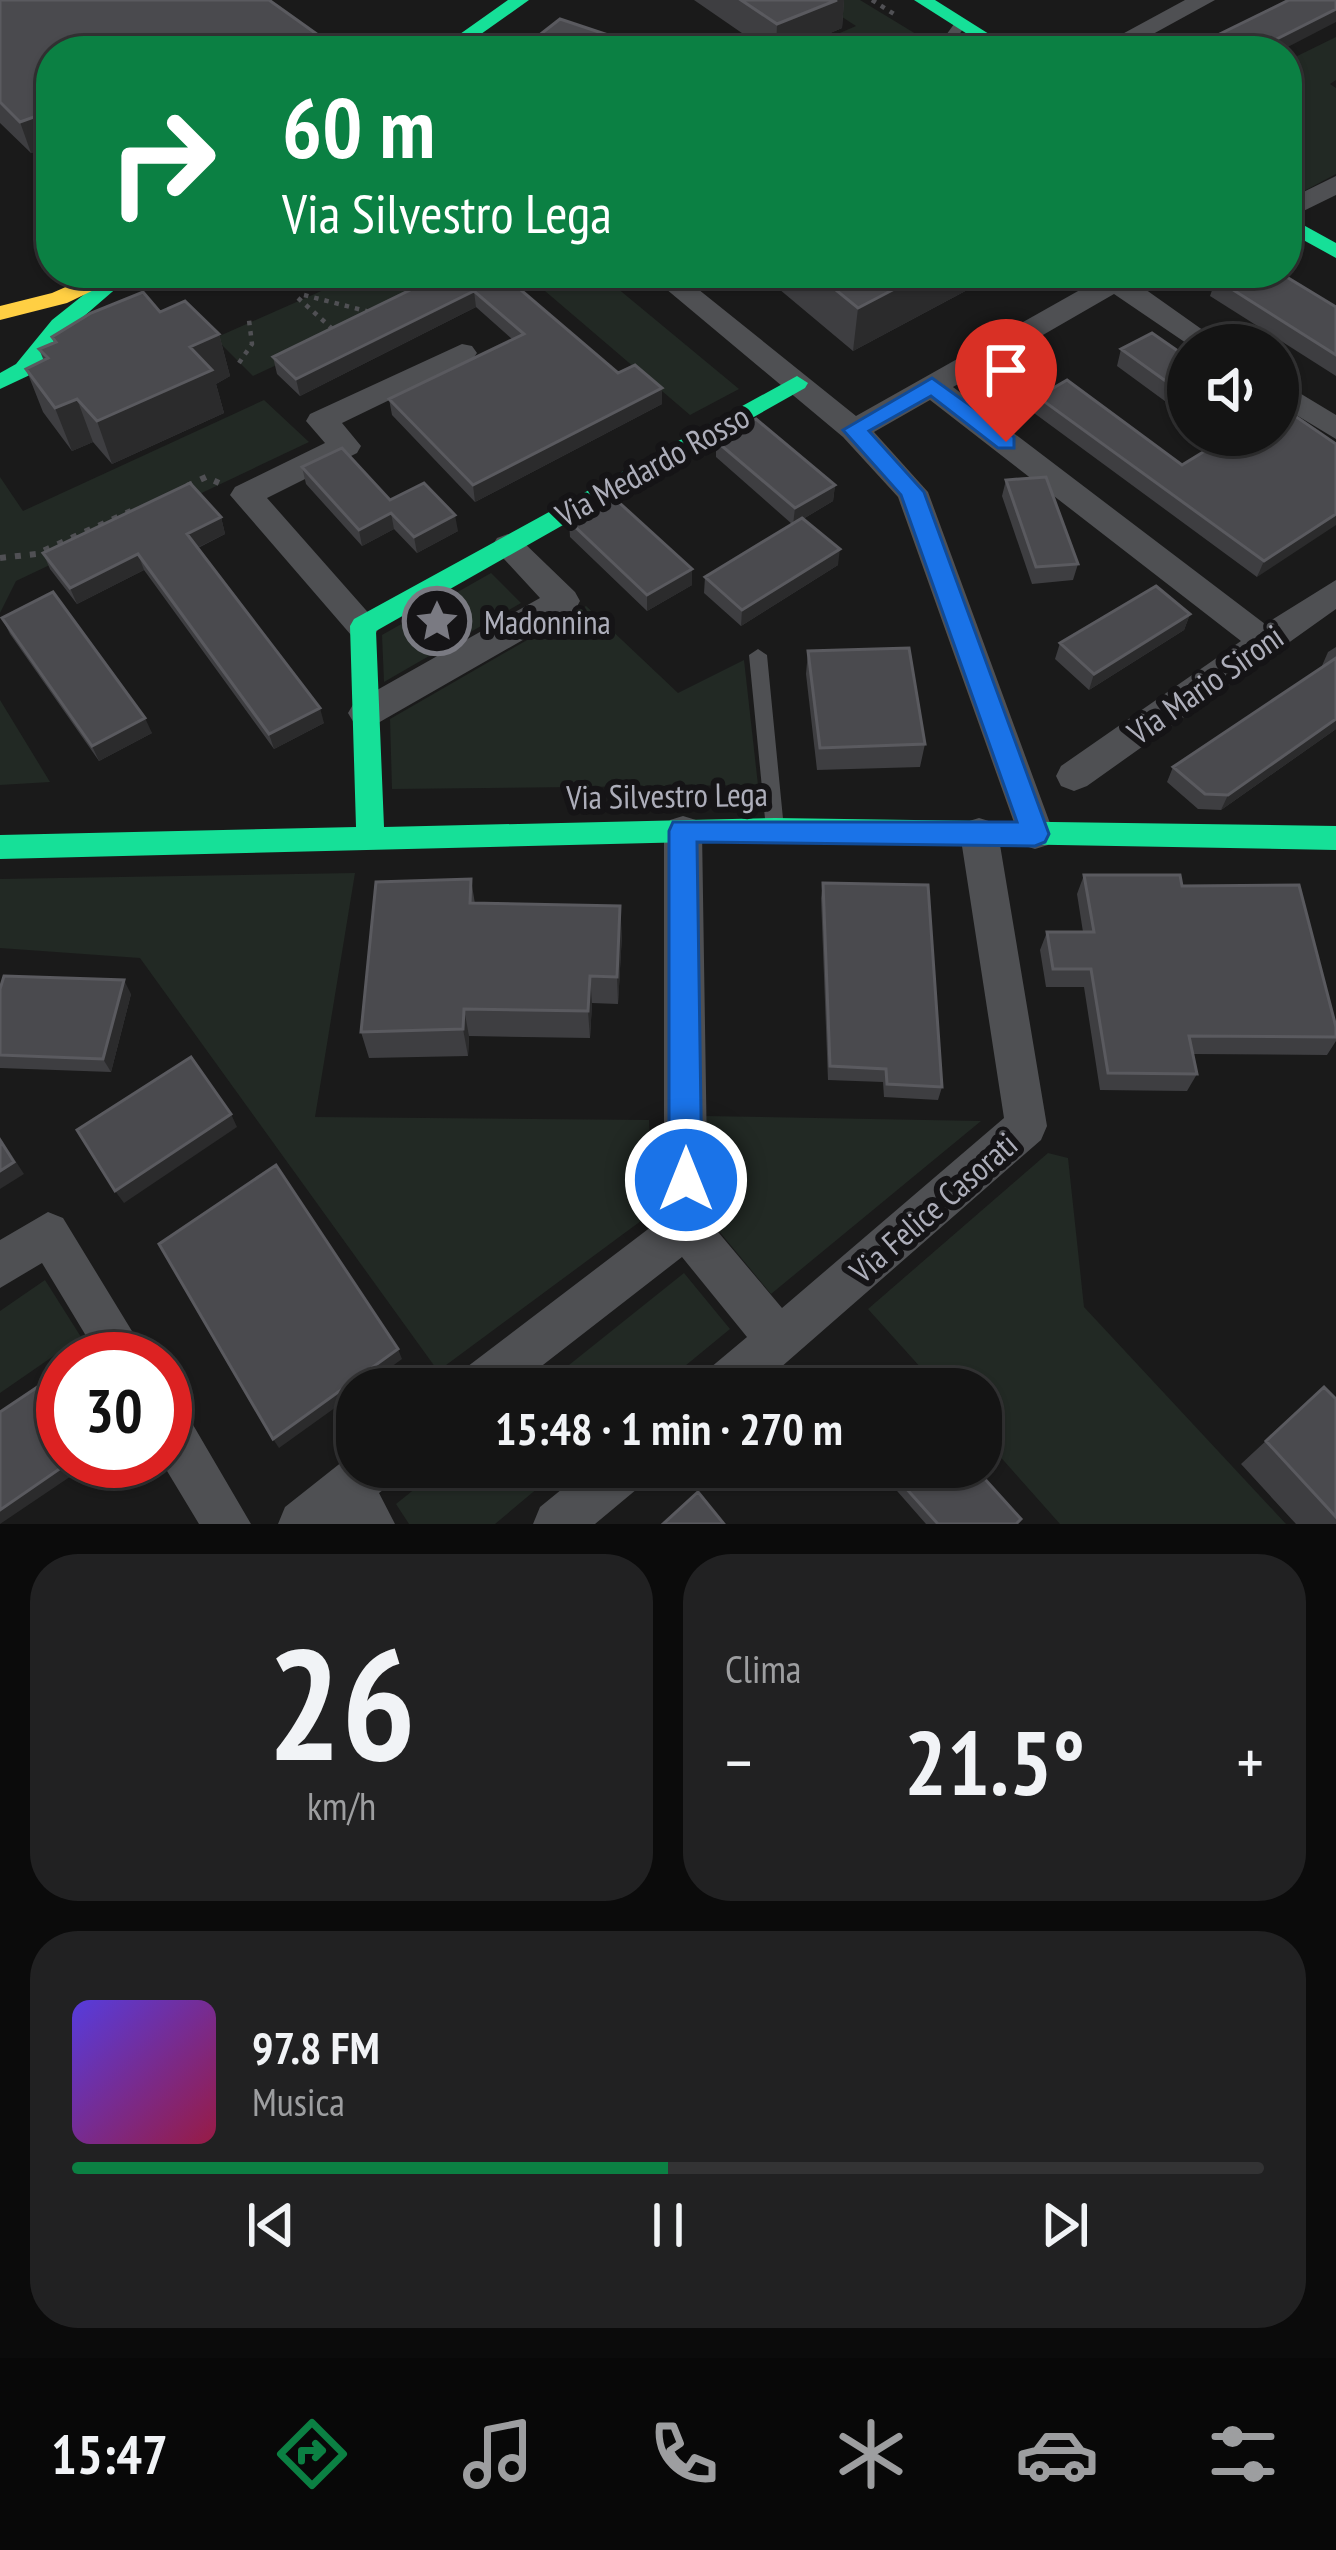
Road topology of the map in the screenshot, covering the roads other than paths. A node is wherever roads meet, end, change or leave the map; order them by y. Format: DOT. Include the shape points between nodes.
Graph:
graph roads {
  1 [pos="520,0"];
  2 [pos="923,0"];
  3 [pos="1203,0"];
  4 [pos="961,23"];
  5 [pos="467,36"];
  6 [pos="952,36"];
  7 [pos="982,36"];
  8 [pos="1132,36"];
  9 [pos="1336,184"];
  10 [pos="1302,203"];
  11 [pos="1302,231"];
  12 [pos="1336,252"];
  13 [pos="79,288"];
  14 [pos="106,288"];
  15 [pos="680,288"];
  16 [pos="1105,288"];
  17 [pos="1136,288"];
  18 [pos="1,313"];
  19 [pos="1183,324"];
  20 [pos="36,353"];
  21 [pos="461,353"];
  22 [pos="1,383"];
  23 [pos="797,383"];
  24 [pos="932,386"];
  25 [pos="1299,404"];
  26 [pos="1336,429"];
  27 [pos="854,430"];
  28 [pos="508,547"];
  29 [pos="1336,592"];
  30 [pos="363,626"];
  31 [pos="1264,642"];
  32 [pos="758,655"];
  33 [pos="366,713"];
  34 [pos="1074,776"];
  35 [pos="775,829"];
  36 [pos="683,831"];
  37 [pos="979,833"];
  38 [pos="1035,834"];
  39 [pos="370,838"];
  40 [pos="1336,838"];
  41 [pos="0,848"];
  42 [pos="686,1227"];
  43 [pos="0,1266"];
  44 [pos="110,1332"];
  45 [pos="779,1340"];
  46 [pos="502,1368"];
  47 [pos="745,1368"];
  48 [pos="192,1467"];
  49 [pos="601,1488"];
  50 [pos="364,1493"];
  51 [pos="227,1524"];
  52 [pos="302,1524"];
  53 [pos="557,1524"];
  1 -- 5 [label="street"];
  2 -- 4 [label="street"];
  3 -- 8 [label="street"];
  4 -- 6 [label="lane"];
  4 -- 7 [label="street"];
  9 -- 10 [label="street"];
  11 -- 12 [label="street"];
  13 -- 18 [label="street"];
  14 -- 20 [label="street"];
  15 -- 23 [label="street"];
  16 -- 24 [label="street"];
  17 -- 19 [label="street"];
  18 -- 20 [label="street" via="31,324"];
  20 -- 22 [label="street"];
  21 -- 30 [label="street" via="321,421 346,446 247,495"];
  23 -- 27 [label="street"];
  23 -- 28 [label="street, Via Medardo Rosso"];
  24 -- 27 [label="street"];
  24 -- 31 [label="street"];
  25 -- 26 [label="street"];
  27 -- 38 [label="street" via="912,492"];
  28 -- 30 [label="street, Via Medardo Rosso"];
  28 -- 33 [label="street" via="563,601"];
  29 -- 31 [label="street, Via Mario Sironi"];
  30 -- 33 [label="street"];
  31 -- 34 [label="street, Via Mario Sironi"];
  32 -- 35 [label="lane"];
  33 -- 39 [label="street"];
  35 -- 36 [label="street, Via Silvestro Lega"];
  35 -- 37 [label="street, Via Silvestro Lega"];
  36 -- 39 [label="street, Via Silvestro Lega"];
  36 -- 42 [label="street"];
  37 -- 38 [label="street, Via Silvestro Lega"];
  37 -- 45 [label="street, Via Felice Casorati" via="1026,1126"];
  38 -- 40 [label="street, Via Silvestro Lega"];
  39 -- 41 [label="street, Via Silvestro Lega"];
  42 -- 45 [label="street"];
  42 -- 46 [label="street"];
  43 -- 44 [label="street" via="49,1233"];
  45 -- 47 [label="street"];
  48 -- 51 [label="street"];
  49 -- 53 [label="street"];
  50 -- 52 [label="street"];
}
